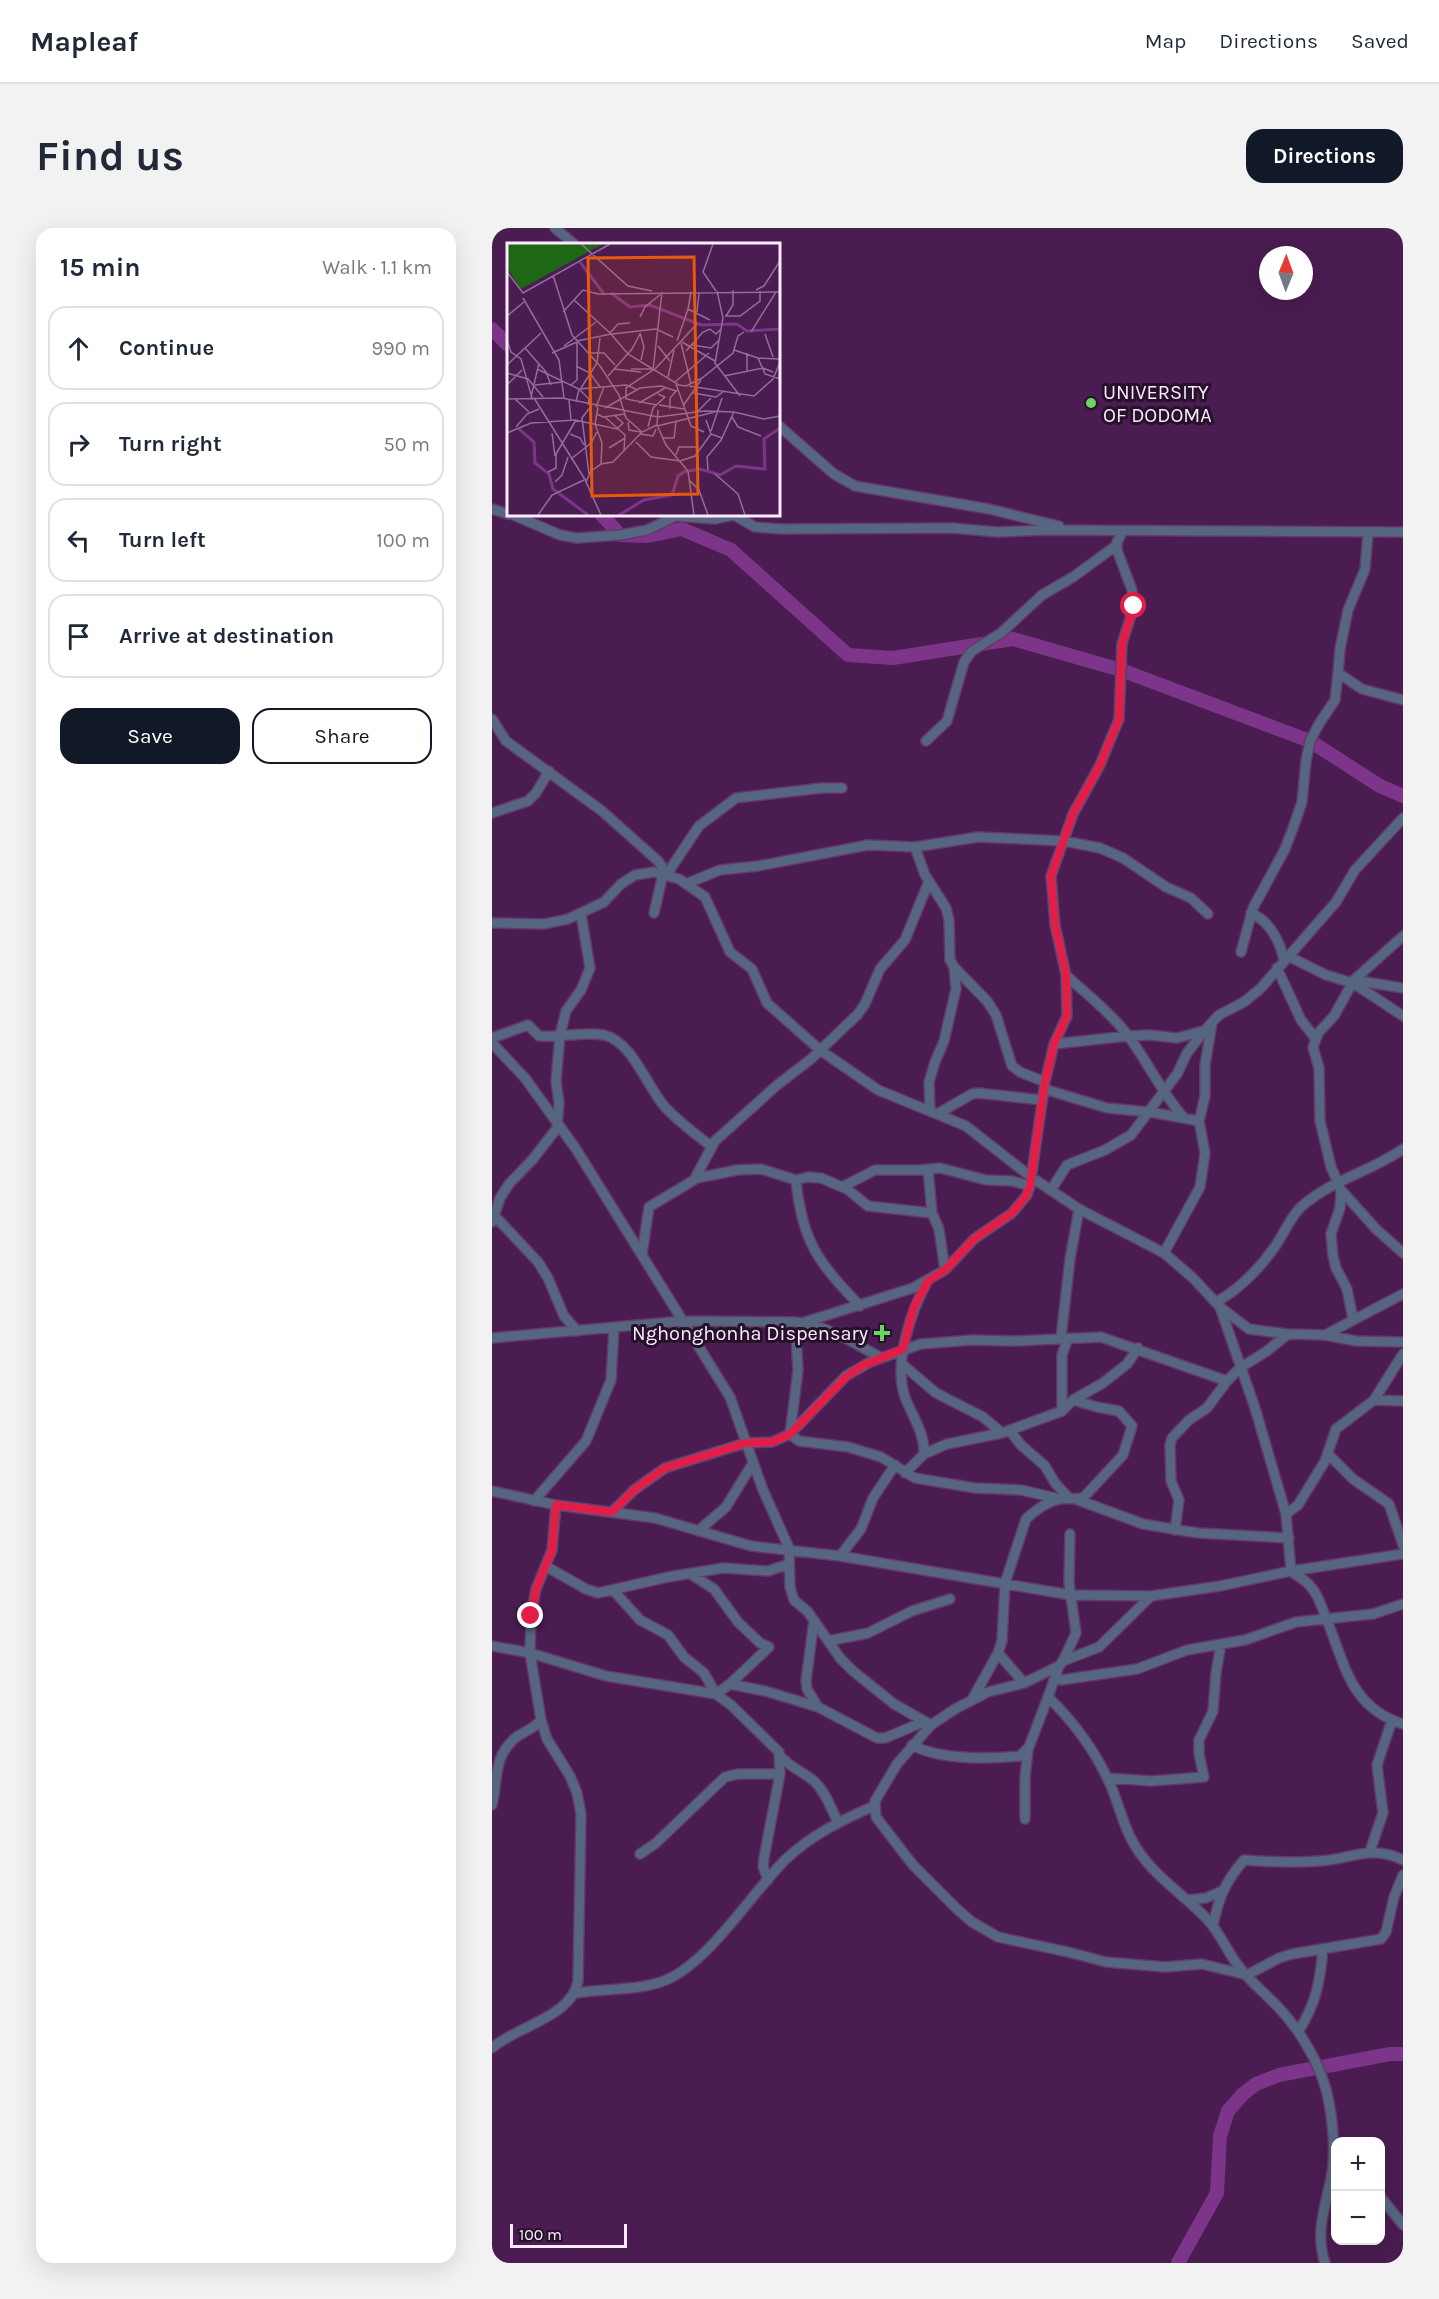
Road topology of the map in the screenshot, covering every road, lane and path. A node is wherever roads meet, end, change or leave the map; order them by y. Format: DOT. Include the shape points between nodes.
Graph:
graph roads {
  1 [pos="555,228"];
  2 [pos="573,243"];
  3 [pos="780,427"];
  4 [pos="492,509"];
  5 [pos="507,513"];
  6 [pos="515,516"];
  7 [pos="676,516"];
  8 [pos="676,516"];
  9 [pos="729,516"];
  10 [pos="736,516"];
  11 [pos="1077,530"];
  12 [pos="1123,531"];
  13 [pos="1403,532"];
  14 [pos="1368,533"];
  15 [pos="1117,545"];
  16 [pos="1338,673"];
  17 [pos="1403,700"];
  18 [pos="492,719"];
  19 [pos="926,741"];
  20 [pos="549,771"];
  21 [pos="842,788"];
  22 [pos="492,813"];
  23 [pos="1403,818"];
  24 [pos="1064,841"];
  25 [pos="915,847"];
  26 [pos="665,874"];
  27 [pos="929,881"];
  28 [pos="688,883"];
  29 [pos="654,913"];
  30 [pos="1251,913"];
  31 [pos="581,914"];
  32 [pos="1208,914"];
  33 [pos="492,923"];
  34 [pos="1403,936"];
  35 [pos="1241,952"];
  36 [pos="1286,958"];
  37 [pos="954,967"];
  38 [pos="1277,968"];
  39 [pos="1066,975"];
  40 [pos="1353,981"];
  41 [pos="1403,988"];
  42 [pos="1403,1016"];
  43 [pos="1212,1023"];
  44 [pos="1204,1030"];
  45 [pos="560,1035"];
  46 [pos="1128,1036"];
  47 [pos="492,1038"];
  48 [pos="1316,1039"];
  49 [pos="492,1043"];
  50 [pos="1054,1044"];
  51 [pos="820,1050"];
  52 [pos="1044,1085"];
  53 [pos="1164,1093"];
  54 [pos="1042,1100"];
  55 [pos="933,1112"];
  56 [pos="1150,1112"];
  57 [pos="1184,1118"];
  58 [pos="557,1121"];
  59 [pos="1199,1121"];
  60 [pos="711,1146"];
  61 [pos="1403,1149"];
  62 [pos="928,1169"];
  63 [pos="697,1178"];
  64 [pos="796,1180"];
  65 [pos="1031,1181"];
  66 [pos="1339,1185"];
  67 [pos="842,1187"];
  68 [pos="1051,1190"];
  69 [pos="1079,1209"];
  70 [pos="932,1213"];
  71 [pos="493,1217"];
  72 [pos="1164,1253"];
  73 [pos="1403,1253"];
  74 [pos="642,1254"];
  75 [pos="945,1270"];
  76 [pos="928,1281"];
  77 [pos="1403,1294"];
  78 [pos="1218,1304"];
  79 [pos="860,1306"];
  80 [pos="1353,1319"];
  81 [pos="684,1322"];
  82 [pos="805,1322"];
  83 [pos="614,1328"];
  84 [pos="577,1330"];
  85 [pos="1288,1334"];
  86 [pos="1325,1335"];
  87 [pos="492,1338"];
  88 [pos="1065,1338"];
  89 [pos="1403,1342"];
  90 [pos="1138,1348"];
  91 [pos="903,1349"];
  92 [pos="892,1353"];
  93 [pos="1403,1354"];
  94 [pos="882,1358"];
  95 [pos="903,1365"];
  96 [pos="1240,1368"];
  97 [pos="1227,1381"];
  98 [pos="1073,1400"];
  99 [pos="1374,1400"];
  100 [pos="1403,1401"];
  101 [pos="1062,1411"];
  102 [pos="1006,1432"];
  103 [pos="790,1434"];
  104 [pos="746,1443"];
  105 [pos="924,1454"];
  106 [pos="1328,1454"];
  107 [pos="753,1463"];
  108 [pos="895,1465"];
  109 [pos="905,1473"];
  110 [pos="496,1492"];
  111 [pos="1069,1499"];
  112 [pos="534,1501"];
  113 [pos="492,1502"];
  114 [pos="556,1505"];
  115 [pos="612,1512"];
  116 [pos="1286,1514"];
  117 [pos="1175,1530"];
  118 [pos="698,1531"];
  119 [pos="1070,1534"];
  120 [pos="1289,1538"];
  121 [pos="1403,1545"];
  122 [pos="789,1548"];
  123 [pos="1403,1554"];
  124 [pos="840,1556"];
  125 [pos="789,1564"];
  126 [pos="547,1567"];
  127 [pos="1291,1571"];
  128 [pos="692,1575"];
  129 [pos="1005,1583"];
  130 [pos="614,1591"];
  131 [pos="1071,1595"];
  132 [pos="1151,1596"];
  133 [pos="950,1599"];
  134 [pos="1403,1604"];
  135 [pos="1326,1618"];
  136 [pos="814,1620"];
  137 [pos="828,1641"];
  138 [pos="1221,1644"];
  139 [pos="492,1646"];
  140 [pos="530,1653"];
  141 [pos="998,1653"];
  142 [pos="1061,1663"];
  143 [pos="1054,1677"];
  144 [pos="1024,1683"];
  145 [pos="730,1684"];
  146 [pos="716,1694"];
  147 [pos="1048,1697"];
  148 [pos="971,1701"];
  149 [pos="818,1707"];
  150 [pos="541,1720"];
  151 [pos="1392,1720"];
  152 [pos="927,1723"];
  153 [pos="1403,1724"];
  154 [pos="912,1744"];
  155 [pos="1028,1749"];
  156 [pos="780,1756"];
  157 [pos="780,1774"];
  158 [pos="1107,1778"];
  159 [pos="492,1805"];
  160 [pos="874,1806"];
  161 [pos="1025,1819"];
  162 [pos="838,1822"];
  163 [pos="1370,1851"];
  164 [pos="640,1854"];
  165 [pos="1403,1860"];
  166 [pos="1403,1875"];
  167 [pos="768,1880"];
  168 [pos="1222,1891"];
  169 [pos="1187,1900"];
  170 [pos="1213,1925"];
  171 [pos="1323,1949"];
  172 [pos="1247,1975"];
  173 [pos="576,1993"];
  174 [pos="1298,2032"];
  175 [pos="492,2048"];
  176 [pos="1332,2137"];
  177 [pos="1331,2178"];
  178 [pos="1385,2202"];
  179 [pos="1403,2225"];
  180 [pos="1325,2263"];
  1 -- 2 [label="street"];
  3 -- 11 [label="street" via="834,474 855,486 989,509"];
  4 -- 5 [label="street"];
  6 -- 8 [label="street" via="577,538 647,530"];
  7 -- 9 [label="street"];
  10 -- 11 [label="street" via="755,527 781,530"];
  11 -- 12 [label="street"];
  12 -- 14 [label="street"];
  12 -- 15 [label="street"];
  13 -- 14 [label="street"];
  14 -- 16 [label="street" via="1365,569 1348,610"];
  15 -- 19 [label="street" via="1042,595 1001,633 972,651 964,662 946,721"];
  15 -- 24 [label="street" via="1134,600 1122,644 1119,719"];
  16 -- 17 [label="street" via="1362,689"];
  16 -- 30 [label="street" via="1335,700 1310,741 1302,802 1293,828"];
  18 -- 20 [label="street" via="506,741"];
  20 -- 22 [label="street" via="528,801"];
  20 -- 26 [label="street" via="602,810 658,861"];
  21 -- 26 [label="street" via="736,798 699,826"];
  23 -- 36 [label="street" via="1354,870 1336,902"];
  24 -- 25 [label="street" via="969,838"];
  24 -- 32 [label="street" via="1100,848 1123,858 1191,898"];
  24 -- 39 [label="street" via="1051,876 1055,925"];
  25 -- 27 [label="street"];
  25 -- 28 [label="street" via="860,846 720,870"];
  26 -- 28 [label="street"];
  26 -- 29 [label="street"];
  26 -- 31 [label="street" via="635,875 604,902"];
  27 -- 37 [label="street" via="950,920 950,960"];
  27 -- 51 [label="street" via="905,940 880,969 865,1004"];
  28 -- 51 [label="street" via="705,897 730,952 752,969 767,1003"];
  30 -- 35 [label="street"];
  30 -- 36 [label="street" via="1268,925"];
  31 -- 33 [label="street" via="544,924"];
  31 -- 45 [label="street" via="589,973 568,1006"];
  34 -- 40 [label="street"];
  36 -- 38 [label="street"];
  36 -- 40 [label="street" via="1326,975"];
  37 -- 52 [label="street" via="996,1015 1012,1066"];
  37 -- 55 [label="street" via="956,994 945,1041 929,1082"];
  38 -- 43 [label="street" via="1256,993"];
  38 -- 48 [label="street" via="1301,1020"];
  39 -- 46 [label="street"];
  39 -- 50 [label="street" via="1067,1016"];
  40 -- 41 [label="street"];
  40 -- 42 [label="street"];
  40 -- 48 [label="street"];
  43 -- 44 [label="street"];
  43 -- 59 [label="street"];
  44 -- 46 [label="street" via="1177,1038"];
  44 -- 53 [label="street"];
  45 -- 47 [label="street" via="539,1036 525,1025"];
  45 -- 58 [label="street"];
  45 -- 60 [label="street" via="597,1034 616,1040 665,1107"];
  46 -- 50 [label="street"];
  46 -- 53 [label="street"];
  48 -- 66 [label="street" via="1313,1047 1319,1068 1320,1121"];
  49 -- 58 [label="street"];
  50 -- 52 [label="street"];
  51 -- 55 [label="street" via="878,1090"];
  51 -- 60 [label="street"];
  52 -- 54 [label="street"];
  52 -- 56 [label="street" via="1107,1108"];
  53 -- 56 [label="street"];
  53 -- 57 [label="street"];
  54 -- 55 [label="street" via="978,1093"];
  54 -- 65 [label="street"];
  55 -- 65 [label="street" via="966,1126"];
  56 -- 57 [label="street"];
  56 -- 68 [label="street" via="1120,1143 1067,1165"];
  57 -- 59 [label="street"];
  58 -- 71 [label="street" via="555,1132 509,1184"];
  58 -- 74 [label="street"];
  59 -- 72 [label="street" via="1205,1154 1200,1187"];
  60 -- 63 [label="street"];
  61 -- 66 [label="street"];
  62 -- 65 [label="street" via="948,1168 986,1180"];
  62 -- 67 [label="street" via="875,1170"];
  62 -- 70 [label="street"];
  63 -- 64 [label="street" via="754,1168"];
  63 -- 74 [label="street" via="649,1207"];
  64 -- 67 [label="street" via="821,1178"];
  64 -- 79 [label="street" via="801,1220 813,1250"];
  65 -- 68 [label="street"];
  65 -- 75 [label="street" via="1026,1196 1012,1213 974,1239"];
  66 -- 73 [label="street" via="1376,1230"];
  66 -- 78 [label="street" via="1326,1187 1301,1208 1260,1264"];
  66 -- 80 [label="street" via="1340,1208 1331,1234 1333,1256 1347,1289"];
  67 -- 70 [label="street" via="868,1206"];
  68 -- 69 [label="street"];
  69 -- 72 [label="street"];
  69 -- 88 [label="street" via="1070,1260"];
  70 -- 75 [label="street" via="939,1229"];
  71 -- 84 [label="street" via="538,1262 564,1316"];
  72 -- 78 [label="street"];
  74 -- 81 [label="street"];
  75 -- 76 [label="street"];
  76 -- 79 [label="street"];
  76 -- 91 [label="street" via="914,1307"];
  77 -- 80 [label="street"];
  78 -- 85 [label="street" via="1249,1329"];
  78 -- 96 [label="street"];
  79 -- 82 [label="street"];
  80 -- 86 [label="street"];
  81 -- 82 [label="street"];
  81 -- 83 [label="street"];
  81 -- 104 [label="street" via="730,1397"];
  82 -- 94 [label="street"];
  82 -- 103 [label="street" via="796,1337 798,1371"];
  83 -- 84 [label="street"];
  83 -- 112 [label="street" via="611,1380 586,1442"];
  84 -- 87 [label="street"];
  85 -- 86 [label="street"];
  85 -- 96 [label="street"];
  86 -- 89 [label="street" via="1356,1341"];
  88 -- 90 [label="street" via="1101,1337"];
  88 -- 91 [label="street" via="954,1340"];
  88 -- 101 [label="street"];
  90 -- 97 [label="street"];
  90 -- 98 [label="street" via="1127,1364"];
  91 -- 92 [label="street"];
  91 -- 95 [label="street"];
  92 -- 94 [label="street"];
  92 -- 95 [label="street"];
  93 -- 99 [label="street"];
  94 -- 103 [label="street" via="846,1377"];
  95 -- 102 [label="street" via="936,1393"];
  95 -- 105 [label="street" via="903,1390 923,1439"];
  96 -- 97 [label="street"];
  96 -- 116 [label="street"];
  97 -- 117 [label="street" via="1207,1408 1189,1420 1171,1441 1171,1481 1179,1500"];
  98 -- 101 [label="street"];
  98 -- 111 [label="street" via="1119,1410 1132,1426 1123,1455 1087,1494"];
  99 -- 100 [label="street"];
  99 -- 106 [label="street" via="1336,1429"];
  101 -- 102 [label="street"];
  102 -- 105 [label="street" via="947,1444"];
  102 -- 111 [label="street" via="1045,1466"];
  103 -- 104 [label="street" via="770,1443"];
  103 -- 108 [label="street" via="798,1441 848,1447"];
  104 -- 107 [label="street"];
  104 -- 115 [label="street" via="660,1471"];
  105 -- 109 [label="street"];
  106 -- 116 [label="street" via="1298,1505"];
  106 -- 121 [label="street" via="1353,1479 1389,1504"];
  107 -- 118 [label="street" via="726,1507"];
  107 -- 122 [label="street"];
  108 -- 109 [label="street"];
  108 -- 124 [label="street" via="868,1507 861,1529"];
  109 -- 111 [label="street" via="950,1485 1011,1489"];
  110 -- 112 [label="street"];
  110 -- 113 [label="street"];
  111 -- 117 [label="street"];
  111 -- 129 [label="street" via="1026,1519"];
  112 -- 114 [label="street"];
  114 -- 115 [label="street"];
  114 -- 126 [label="street"];
  115 -- 118 [label="street" via="655,1518"];
  116 -- 120 [label="street"];
  117 -- 120 [label="street"];
  118 -- 122 [label="street" via="752,1546"];
  119 -- 131 [label="street"];
  120 -- 127 [label="street"];
  122 -- 124 [label="street"];
  122 -- 125 [label="street"];
  123 -- 127 [label="street"];
  124 -- 129 [label="street"];
  125 -- 128 [label="street" via="768,1571 723,1568"];
  125 -- 136 [label="street" via="791,1596"];
  126 -- 130 [label="street" via="586,1589 598,1593"];
  126 -- 140 [label="street" via="536,1589"];
  127 -- 132 [label="street"];
  127 -- 135 [label="street" via="1313,1589"];
  128 -- 130 [label="street"];
  128 -- 145 [label="street" via="714,1589 738,1622 769,1647"];
  129 -- 131 [label="street"];
  129 -- 141 [label="street"];
  130 -- 146 [label="street" via="640,1620 668,1635 684,1657 704,1673"];
  131 -- 132 [label="street"];
  131 -- 142 [label="street" via="1076,1633"];
  132 -- 142 [label="street" via="1099,1647"];
  133 -- 137 [label="street" via="912,1611 868,1634"];
  134 -- 135 [label="street" via="1373,1614"];
  135 -- 138 [label="street" via="1296,1622"];
  135 -- 151 [label="street" via="1352,1684 1372,1708"];
  136 -- 137 [label="street"];
  136 -- 149 [label="street" via="806,1683"];
  137 -- 152 [label="street" via="853,1671 894,1704"];
  138 -- 143 [label="street" via="1187,1650 1127,1671 1061,1680"];
  138 -- 158 [label="street" via="1213,1711 1198,1740 1204,1777 1152,1781"];
  139 -- 140 [label="street"];
  140 -- 146 [label="street" via="606,1676"];
  140 -- 150 [label="street"];
  141 -- 144 [label="street"];
  141 -- 148 [label="street"];
  142 -- 143 [label="street"];
  142 -- 144 [label="street"];
  143 -- 147 [label="street"];
  144 -- 148 [label="street" via="997,1689"];
  145 -- 146 [label="street"];
  145 -- 149 [label="street"];
  146 -- 156 [label="street"];
  147 -- 155 [label="street"];
  147 -- 158 [label="street" via="1084,1737"];
  148 -- 152 [label="street"];
  149 -- 152 [label="street" via="877,1738"];
  150 -- 159 [label="street" via="532,1730 512,1740 499,1761"];
  150 -- 173 [label="street" via="547,1739 570,1776 581,1815"];
  151 -- 153 [label="street"];
  151 -- 163 [label="street" via="1377,1766 1383,1814"];
  152 -- 154 [label="street"];
  154 -- 155 [label="street" via="969,1757 1020,1756"];
  154 -- 160 [label="street"];
  155 -- 161 [label="street"];
  156 -- 157 [label="street"];
  156 -- 162 [label="street" via="814,1781"];
  157 -- 164 [label="street" via="725,1777"];
  157 -- 167 [label="street" via="763,1866"];
  158 -- 169 [label="street" via="1137,1850"];
  160 -- 162 [label="street"];
  160 -- 172 [label="street" via="878,1821 913,1865 966,1917 998,1937 1106,1962 1165,1967 1202,1964"];
  162 -- 167 [label="street" via="804,1843"];
  163 -- 165 [label="street"];
  163 -- 168 [label="street" via="1323,1861 1244,1860"];
  166 -- 171 [label="street" via="1381,1939"];
  167 -- 173 [label="street" via="719,1935 675,1975 648,1985"];
  168 -- 169 [label="street"];
  168 -- 170 [label="street"];
  169 -- 170 [label="street"];
  170 -- 172 [label="street"];
  171 -- 172 [label="street" via="1280,1958"];
  171 -- 174 [label="street" via="1313,2006"];
  172 -- 174 [label="street"];
  173 -- 175 [label="street" via="559,2009"];
  174 -- 176 [label="street" via="1326,2092"];
  177 -- 180 [label="street" via="1320,2232"];
  178 -- 179 [label="street"];
}
